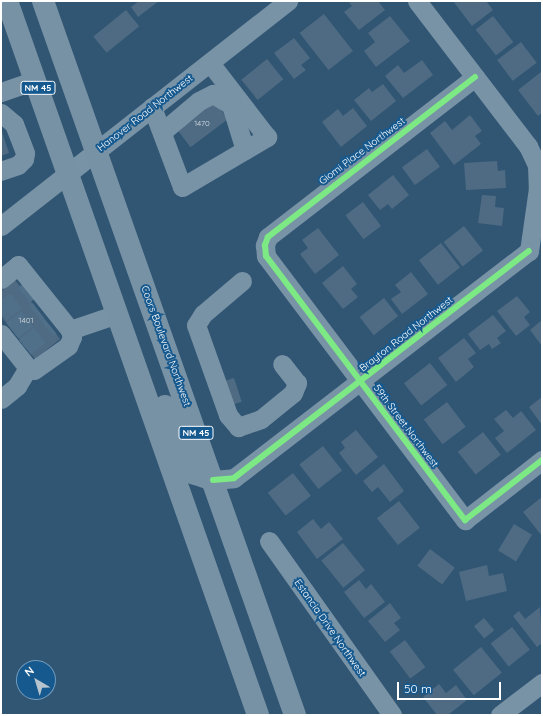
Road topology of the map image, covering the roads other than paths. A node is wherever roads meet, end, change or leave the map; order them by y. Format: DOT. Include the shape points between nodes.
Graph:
graph roads {
  1 [pos="7,1"];
  2 [pos="43,1"];
  3 [pos="288,1"];
  4 [pos="417,1"];
  5 [pos="210,62"];
  6 [pos="476,77"];
  7 [pos="35,80"];
  8 [pos="1,92"];
  9 [pos="152,107"];
  10 [pos="1,113"];
  11 [pos="162,132"];
  12 [pos="245,150"];
  13 [pos="96,151"];
  14 [pos="1,171"];
  15 [pos="69,174"];
  16 [pos="1,226"];
  17 [pos="265,245"];
  18 [pos="536,251"];
  19 [pos="1,279"];
  20 [pos="242,281"];
  21 [pos="117,314"];
  22 [pos="60,325"];
  23 [pos="6,334"];
  24 [pos="23,356"];
  25 [pos="282,364"];
  26 [pos="140,378"];
  27 [pos="360,382"];
  28 [pos="1,399"];
  29 [pos="542,460"];
  30 [pos="213,480"];
  31 [pos="269,541"];
  32 [pos="542,683"];
  33 [pos="258,715"];
  34 [pos="295,715"];
  35 [pos="392,715"];
  36 [pos="500,715"];
  1 -- 7 [label="main road, NM 45"];
  2 -- 13 [label="main road, Coors Boulevard Northwest / NM 45"];
  3 -- 5 [label="street, Hanover Road Northwest"];
  4 -- 6 [label="street"];
  5 -- 9 [label="street, Hanover Road Northwest"];
  5 -- 12 [label="street" via="267,137"];
  6 -- 17 [label="street, Giomi Place Northwest" via="276,230"];
  6 -- 18 [label="street" via="528,146 537,165"];
  7 -- 8 [label="street"];
  7 -- 15 [label="main road, NM 45"];
  9 -- 11 [label="street"];
  9 -- 13 [label="street, Hanover Road Northwest"];
  10 -- 14 [label="street" via="14,124 25,153 24,159 18,165"];
  11 -- 12 [label="street" via="182,187"];
  11 -- 12 [label="street" via="199,101 213,94 230,105"];
  13 -- 15 [label="street, Hanover Road Northwest"];
  13 -- 30 [label="main road, Coors Boulevard Northwest / NM 45"];
  15 -- 16 [label="street, Hanover Road Northwest"];
  15 -- 21 [label="main road, NM 45"];
  17 -- 27 [label="street, 59th Street Northwest" via="270,265"];
  18 -- 27 [label="street, Brayton Road Northwest"];
  19 -- 22 [label="street" via="18,265 43,306"];
  20 -- 25 [label="street" via="203,314 196,325 228,415 238,427 261,419 293,393 297,383"];
  21 -- 22 [label="street"];
  21 -- 26 [label="main road, NM 45"];
  22 -- 24 [label="street" via="72,337 68,346 41,368"];
  23 -- 24 [label="street"];
  24 -- 28 [label="street" via="17,386"];
  26 -- 30 [label="main road" via="159,392 193,473"];
  26 -- 33 [label="main road, NM 45"];
  27 -- 29 [label="street, 59th Street Northwest" via="465,520"];
  27 -- 30 [label="street, Brayton Road Northwest" via="234,478"];
  30 -- 34 [label="main road, Coors Boulevard Northwest / NM 45"];
  31 -- 35 [label="street, Estancia Drive Northwest"];
  32 -- 36 [label="street"];
}
